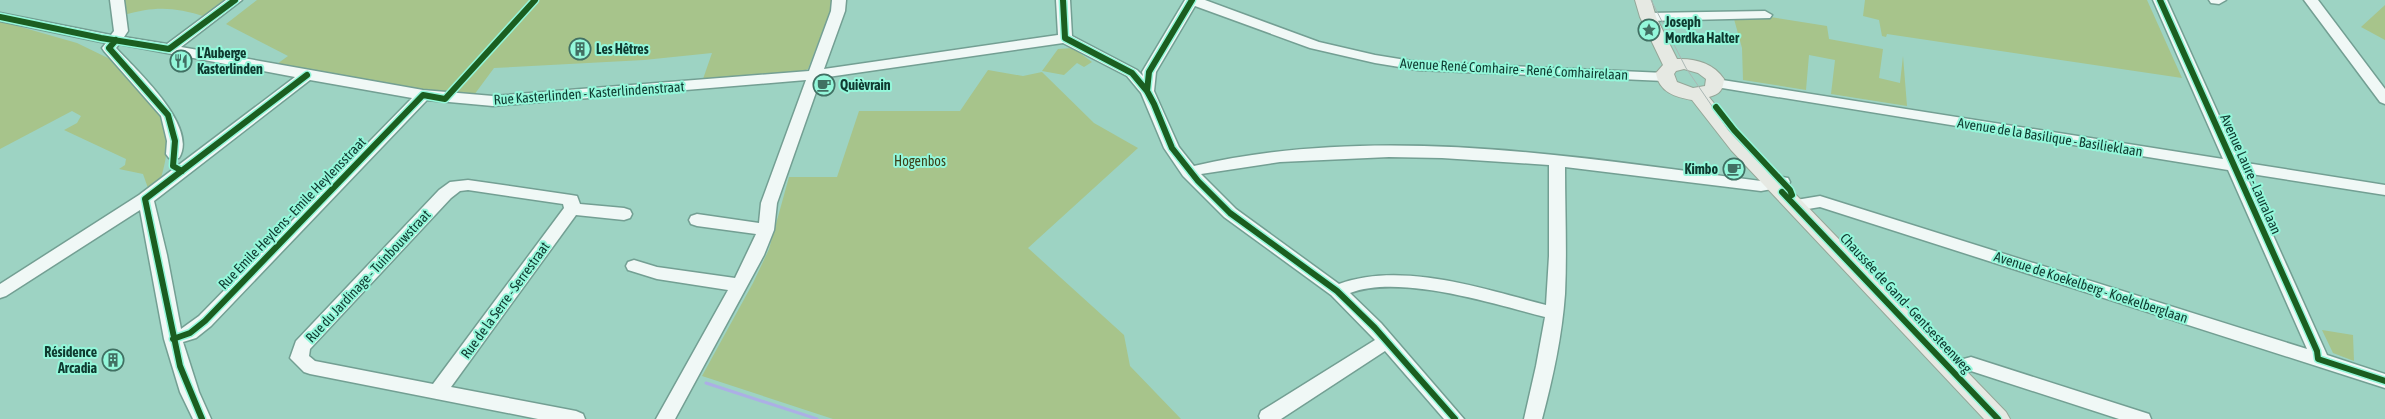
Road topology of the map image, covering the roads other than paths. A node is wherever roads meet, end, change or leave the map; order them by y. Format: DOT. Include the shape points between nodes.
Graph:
graph roads {
  1 [pos="117,0"];
  2 [pos="235,0"];
  3 [pos="839,0"];
  4 [pos="1063,0"];
  5 [pos="1192,0"];
  6 [pos="1643,0"];
  7 [pos="2160,0"];
  8 [pos="2311,0"];
  9 [pos="1653,11"];
  10 [pos="1765,16"];
  11 [pos="0,17"];
  12 [pos="1065,38"];
  13 [pos="116,40"];
  14 [pos="169,49"];
  15 [pos="1673,69"];
  16 [pos="1149,72"];
  17 [pos="1132,73"];
  18 [pos="307,75"];
  19 [pos="814,75"];
  20 [pos="1706,90"];
  21 [pos="1147,91"];
  22 [pos="424,95"];
  23 [pos="2385,99"];
  24 [pos="174,154"];
  25 [pos="1558,160"];
  26 [pos="2234,166"];
  27 [pos="1189,172"];
  28 [pos="1778,183"];
  29 [pos="2385,190"];
  30 [pos="146,199"];
  31 [pos="1796,204"];
  32 [pos="572,209"];
  33 [pos="624,214"];
  34 [pos="696,220"];
  35 [pos="766,230"];
  36 [pos="634,266"];
  37 [pos="740,285"];
  38 [pos="1337,291"];
  39 [pos="0,292"];
  40 [pos="1554,314"];
  41 [pos="173,339"];
  42 [pos="1386,342"];
  43 [pos="2318,359"];
  44 [pos="1951,369"];
  45 [pos="2385,380"];
  46 [pos="438,391"];
  47 [pos="1270,417"];
  48 [pos="202,419"];
  49 [pos="576,419"];
  50 [pos="665,419"];
  51 [pos="1455,419"];
  52 [pos="1533,419"];
  53 [pos="1998,419"];
  54 [pos="2142,419"];
  1 -- 13 [label="street" via="121,32"];
  2 -- 14 [label="street"];
  3 -- 19 [label="street" via="838,11"];
  4 -- 12 [label="street"];
  5 -- 15 [label="street, Avenue René Comhaire - René Comhairelaan" via="1315,45 1418,66"];
  5 -- 16 [label="street"];
  6 -- 9 [label="main road"];
  7 -- 26 [label="street, Avenue Laure - Lauralaan"];
  8 -- 23 [label="street"];
  9 -- 10 [label="street"];
  9 -- 15 [label="main road"];
  11 -- 13 [label="street, Rue Kasterlinden - Kasterlindenstraat"];
  12 -- 17 [label="street"];
  12 -- 19 [label="street, Rue Kasterlinden - Kasterlindenstraat"];
  13 -- 14 [label="street, Rue Kasterlinden - Kasterlindenstraat"];
  13 -- 24 [label="street" via="109,48 168,115 175,141"];
  14 -- 18 [label="street, Rue Kasterlinden - Kasterlindenstraat"];
  15 -- 20 [label="main road" via="1675,88"];
  15 -- 20 [label="main road, Chaussée de Gand - Gentsesteenweg" via="1696,66 1706,70 1713,76"];
  16 -- 17 [label="street"];
  16 -- 21 [label="street"];
  17 -- 21 [label="street"];
  18 -- 22 [label="street, Rue Kasterlinden - Kasterlindenstraat"];
  18 -- 30 [label="street"];
  19 -- 22 [label="street, Rue Kasterlinden - Kasterlindenstraat" via="493,101"];
  19 -- 35 [label="street" via="769,202"];
  20 -- 26 [label="street, Avenue de la Basilique - Basilieklaan"];
  20 -- 28 [label="main road, Chaussée de Gand - Gentsesteenweg" via="1725,131"];
  21 -- 27 [label="street" via="1172,148"];
  22 -- 41 [label="street, Rue Emile Heylens - Emile Heylensstraat" via="205,321"];
  25 -- 27 [label="street" via="1417,151 1359,152 1299,155"];
  25 -- 28 [label="street" via="1761,186"];
  25 -- 40 [label="street" via="1558,264"];
  26 -- 29 [label="street, Avenue de la Basilique - Basilieklaan"];
  26 -- 43 [label="street, Avenue Laure - Lauralaan"];
  27 -- 38 [label="street" via="1230,213"];
  28 -- 31 [label="main road, Chaussée de Gand - Gentsesteenweg"];
  30 -- 39 [label="street"];
  30 -- 41 [label="street"];
  31 -- 43 [label="street, Avenue de Koekelberg - Koekelberglaan" via="1820,201"];
  31 -- 44 [label="main road, Chaussée de Gand - Gentsesteenweg"];
  32 -- 33 [label="street, Rue du Jardinage - Tuinbouwstraat"];
  32 -- 46 [label="street, Rue de la Serre - Serrestraat"];
  32 -- 46 [label="street, Rue du Jardinage - Tuinbouwstraat" via="571,200 456,186 302,346 299,358 310,367"];
  34 -- 35 [label="street"];
  35 -- 37 [label="street"];
  36 -- 37 [label="street" via="657,273"];
  37 -- 50 [label="street"];
  38 -- 40 [label="street" via="1354,284 1379,281 1418,283"];
  38 -- 42 [label="street"];
  40 -- 52 [label="street"];
  41 -- 48 [label="street" via="184,378"];
  42 -- 47 [label="street"];
  42 -- 51 [label="street"];
  43 -- 45 [label="street, Avenue de Koekelberg - Koekelberglaan"];
  44 -- 53 [label="main road, Chaussée de Gand - Gentsesteenweg"];
  44 -- 54 [label="street" via="1971,364"];
  46 -- 49 [label="street, Rue du Jardinage - Tuinbouwstraat"];
}
